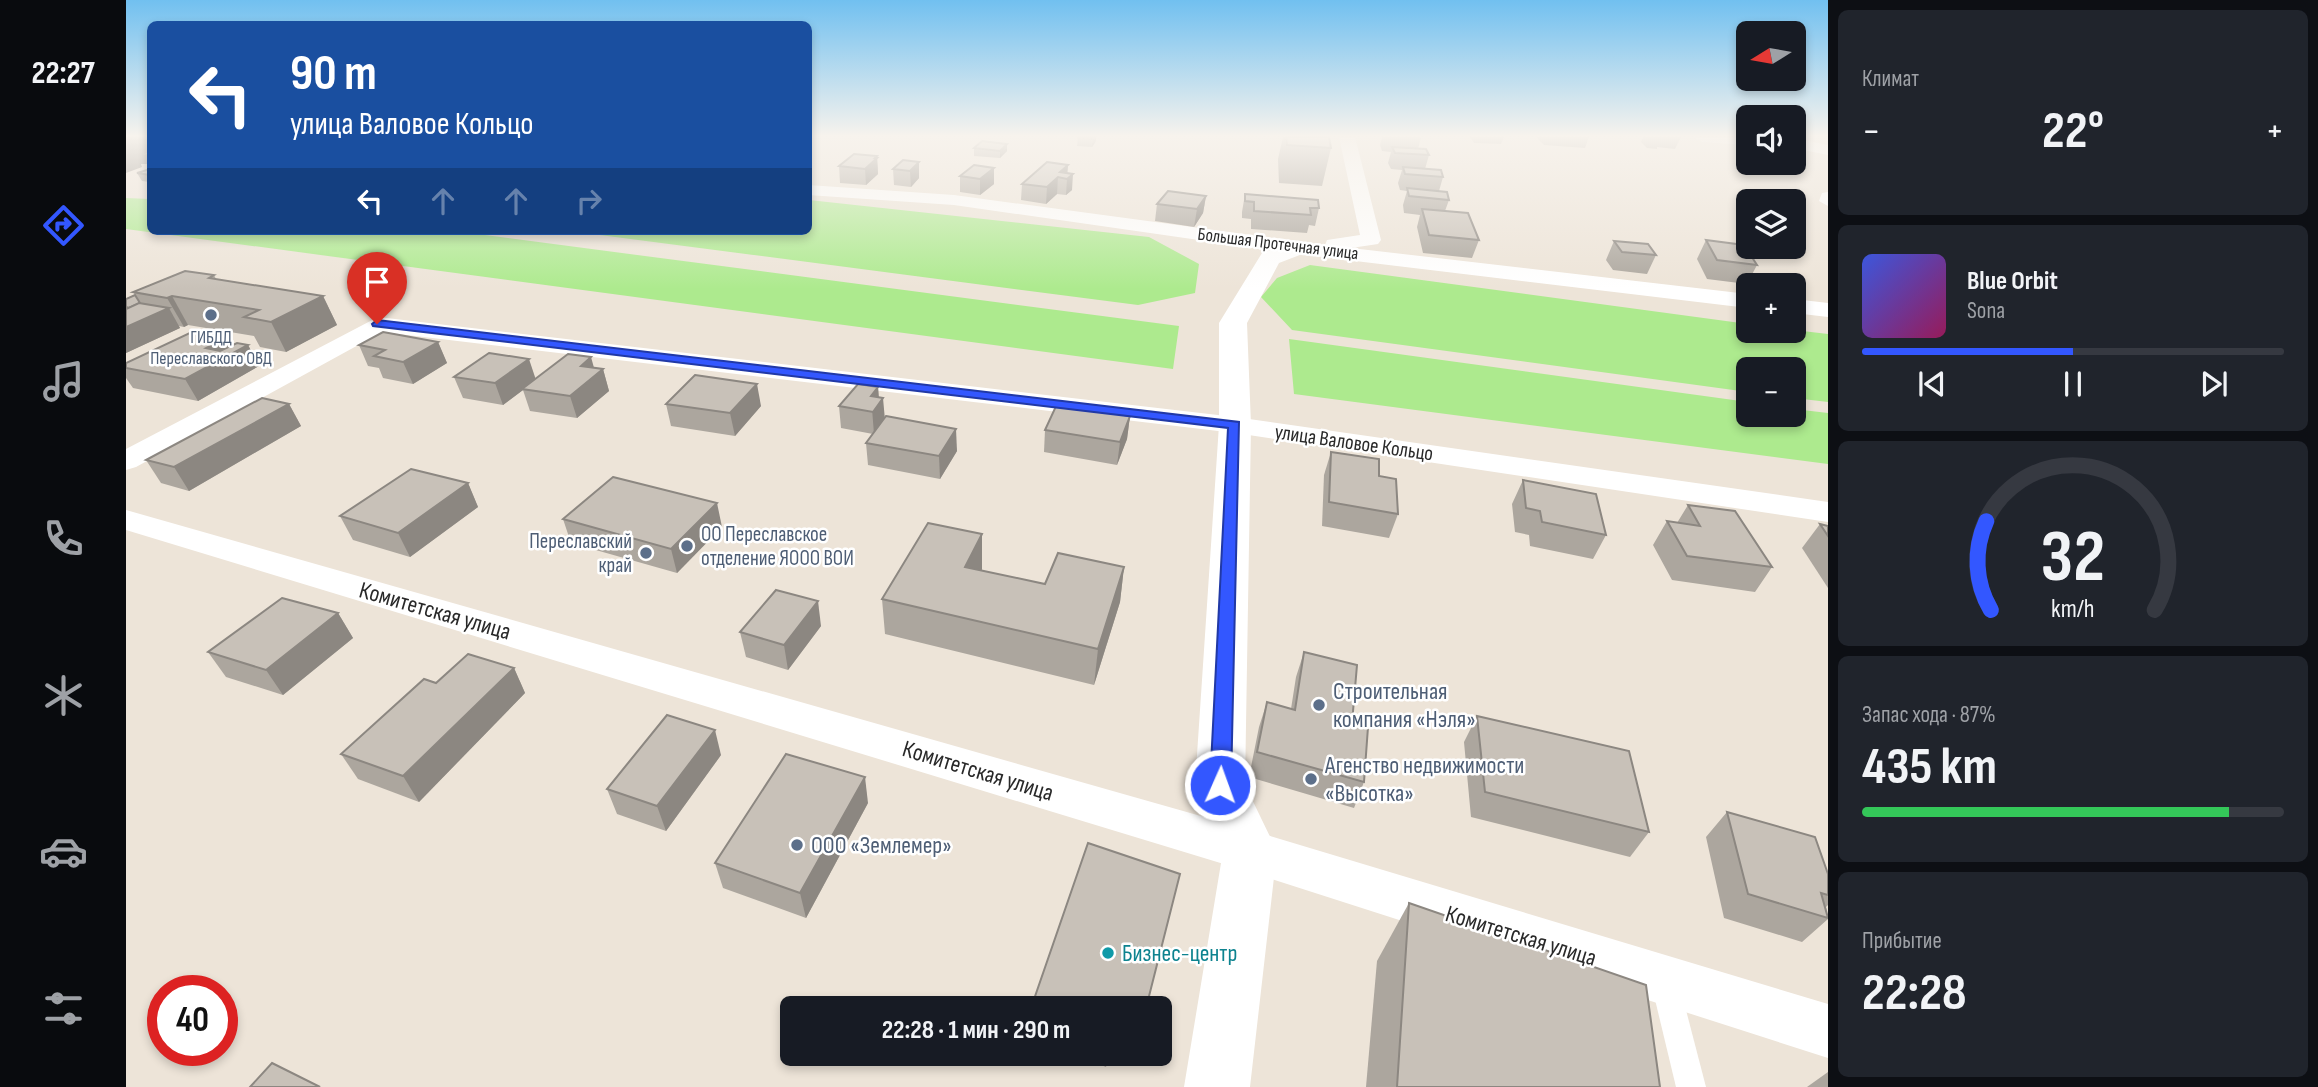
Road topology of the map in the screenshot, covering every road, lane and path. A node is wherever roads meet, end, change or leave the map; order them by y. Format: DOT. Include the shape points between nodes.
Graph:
graph roads {
  1 [pos="1359,188"];
  2 [pos="812,190"];
  3 [pos="1297,247"];
  4 [pos="1736,300"];
  5 [pos="1806,307"];
  6 [pos="1828,310"];
  7 [pos="1235,425"];
  8 [pos="126,461"];
  9 [pos="1828,512"];
  10 [pos="126,520"];
  11 [pos="1250,851"];
  12 [pos="1665,980"];
  13 [pos="1828,1031"];
  14 [pos="1217,1087"];
  15 [pos="1691,1087"];
  1 -- 3 [label="street" via="1371,240"];
  2 -- 3 [label="street, Большая Протечная улица" via="954,200"];
  3 -- 4 [label="street, Большая Протечная улица"];
  3 -- 7 [label="street" via="1270,258 1233,323"];
  5 -- 6 [label="street"];
  7 -- 8 [label="street, улица Валовое Кольцо" via="377,324"];
  7 -- 9 [label="street, улица Валовое Кольцо"];
  7 -- 11 [label="street" via="1220,785"];
  10 -- 11 [label="street, Комитетская улица"];
  11 -- 12 [label="street, Комитетская улица"];
  11 -- 14 [label="street"];
  12 -- 13 [label="street, Комитетская улица"];
  12 -- 15 [label="lane"];
}
